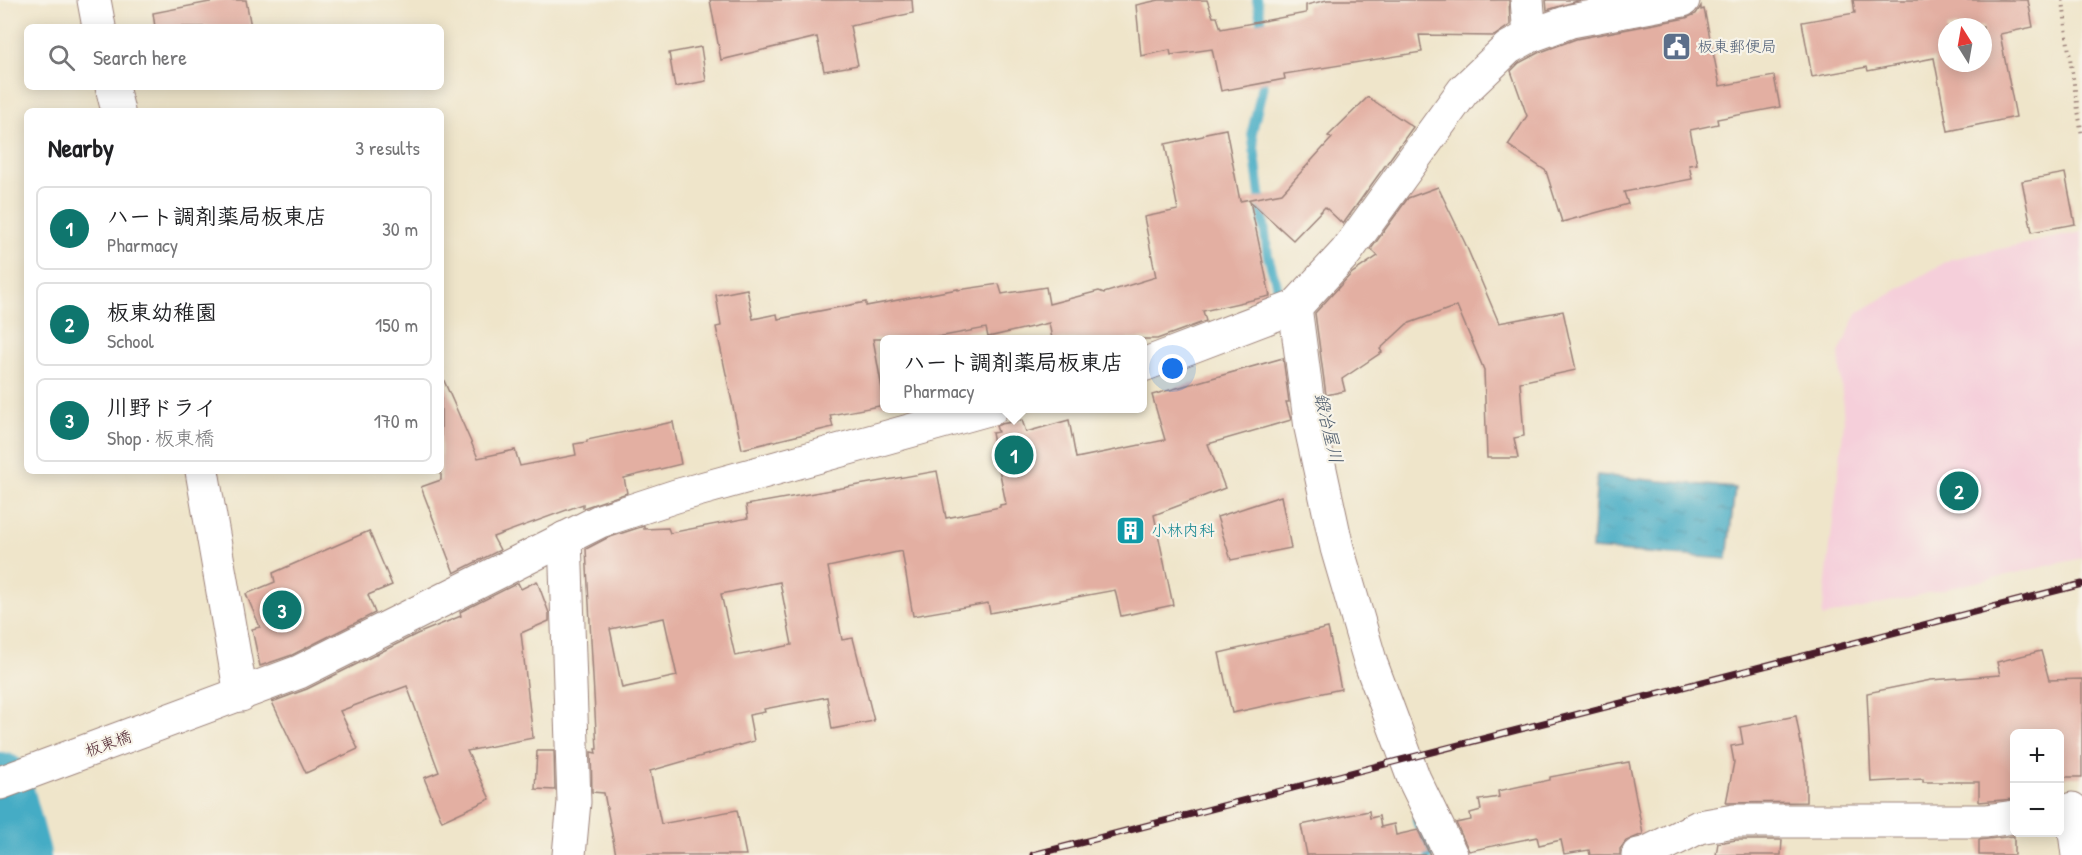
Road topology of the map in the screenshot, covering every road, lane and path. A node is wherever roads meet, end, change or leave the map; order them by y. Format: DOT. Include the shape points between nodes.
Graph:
graph roads {
  1 [pos="94,0"];
  2 [pos="1527,0"];
  3 [pos="1683,0"];
  4 [pos="2063,0"];
  5 [pos="98,24"];
  6 [pos="1530,36"];
  7 [pos="113,90"];
  8 [pos="117,108"];
  9 [pos="2082,136"];
  10 [pos="1295,307"];
  11 [pos="1147,363"];
  12 [pos="974,413"];
  13 [pos="202,474"];
  14 [pos="565,538"];
  15 [pos="228,699"];
  16 [pos="0,783"];
  17 [pos="2071,808"];
  18 [pos="2010,818"];
  19 [pos="569,855"];
  20 [pos="1451,855"];
  21 [pos="1638,855"];
  22 [pos="2078,855"];
  1 -- 5 [label="street"];
  2 -- 6 [label="street"];
  3 -- 6 [label="street" via="1571,21"];
  4 -- 9 [label="path"];
  6 -- 10 [label="street" via="1508,48 1463,91 1346,252"];
  7 -- 8 [label="street"];
  10 -- 11 [label="street"];
  10 -- 20 [label="street" via="1311,428 1337,548 1371,664 1414,779"];
  12 -- 14 [label="street, 板東橋" via="676,496 600,521"];
  13 -- 15 [label="street"];
  14 -- 15 [label="street, 板東橋" via="299,672"];
  14 -- 19 [label="street" via="573,802"];
  15 -- 16 [label="street, 板東橋"];
  17 -- 22 [label="street"];
  18 -- 21 [label="street" via="1986,821 1734,821 1699,827"];
}
